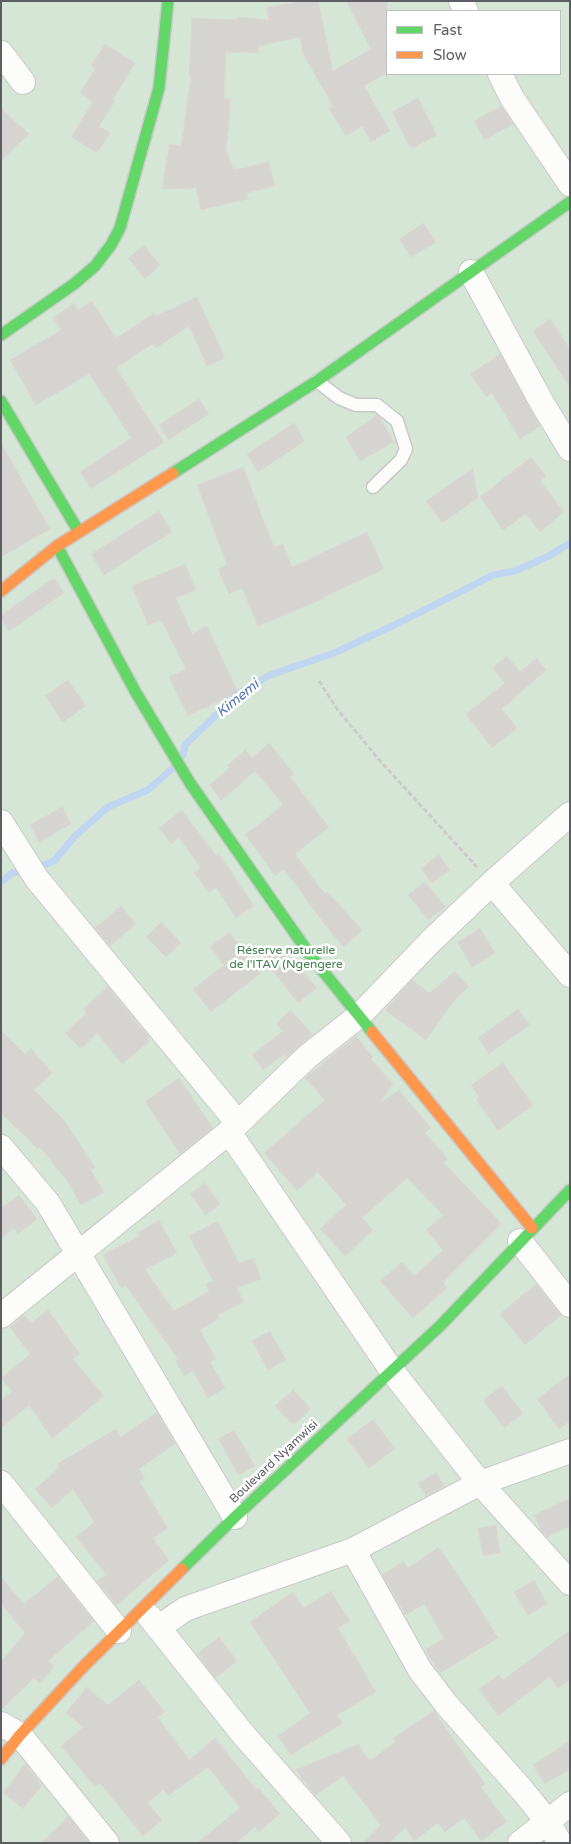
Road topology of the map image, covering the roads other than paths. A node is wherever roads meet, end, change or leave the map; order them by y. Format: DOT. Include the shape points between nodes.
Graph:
graph roads {
  1 [pos="168,1"];
  2 [pos="1,53"];
  3 [pos="500,75"];
  4 [pos="23,82"];
  5 [pos="570,184"];
  6 [pos="570,202"];
  7 [pos="471,272"];
  8 [pos="1,334"];
  9 [pos="317,381"];
  10 [pos="1,401"];
  11 [pos="570,449"];
  12 [pos="373,487"];
  13 [pos="79,532"];
  14 [pos="57,546"];
  15 [pos="1,591"];
  16 [pos="570,814"];
  17 [pos="1,822"];
  18 [pos="492,883"];
  19 [pos="570,975"];
  20 [pos="360,1015"];
  21 [pos="233,1127"];
  22 [pos="1,1147"];
  23 [pos="570,1190"];
  24 [pos="526,1234"];
  25 [pos="79,1253"];
  26 [pos="570,1305"];
  27 [pos="1,1316"];
  28 [pos="392,1372"];
  29 [pos="570,1452"];
  30 [pos="1,1483"];
  31 [pos="480,1483"];
  32 [pos="235,1517"];
  33 [pos="354,1550"];
  34 [pos="570,1583"];
  35 [pos="143,1609"];
  36 [pos="158,1628"];
  37 [pos="119,1631"];
  38 [pos="11,1730"];
  39 [pos="1,1759"];
  40 [pos="570,1804"];
  41 [pos="548,1822"];
  42 [pos="107,1843"];
  43 [pos="339,1843"];
  44 [pos="520,1843"];
  45 [pos="560,1843"];
  1 -- 8 [label="street" via="159,88 120,228 95,266"];
  2 -- 4 [label="street"];
  3 -- 5 [label="street" via="512,98"];
  6 -- 7 [label="street"];
  7 -- 9 [label="street"];
  7 -- 11 [label="street"];
  9 -- 12 [label="lane" via="338,398 356,405 377,405 397,421 406,449 401,460"];
  9 -- 13 [label="street"];
  10 -- 13 [label="street"];
  13 -- 14 [label="street"];
  14 -- 15 [label="street"];
  14 -- 20 [label="street" via="183,772 310,955"];
  16 -- 18 [label="street"];
  17 -- 21 [label="street" via="37,879"];
  18 -- 19 [label="street"];
  18 -- 20 [label="street"];
  20 -- 21 [label="street" via="308,1056"];
  20 -- 24 [label="street"];
  21 -- 25 [label="street"];
  21 -- 28 [label="street"];
  22 -- 25 [label="street" via="48,1204"];
  23 -- 24 [label="street, Boulevard Nyamwisi"];
  24 -- 26 [label="street"];
  24 -- 28 [label="street, Boulevard Nyamwisi"];
  25 -- 27 [label="street"];
  25 -- 32 [label="street"];
  28 -- 31 [label="street"];
  28 -- 32 [label="street, Boulevard Nyamwisi"];
  29 -- 31 [label="street"];
  30 -- 37 [label="street"];
  31 -- 33 [label="street"];
  31 -- 34 [label="street"];
  32 -- 35 [label="street, Boulevard Nyamwisi"];
  33 -- 36 [label="street" via="185,1609"];
  33 -- 41 [label="street" via="420,1670"];
  35 -- 36 [label="street"];
  35 -- 37 [label="street, Boulevard Nyamwisi"];
  36 -- 43 [label="street" via="242,1733"];
  37 -- 38 [label="street, Boulevard Nyamwisi"];
  38 -- 39 [label="street, Boulevard Nyamwisi"];
  38 -- 42 [label="street"];
  40 -- 41 [label="street"];
  41 -- 44 [label="street"];
  41 -- 45 [label="street"];
}
